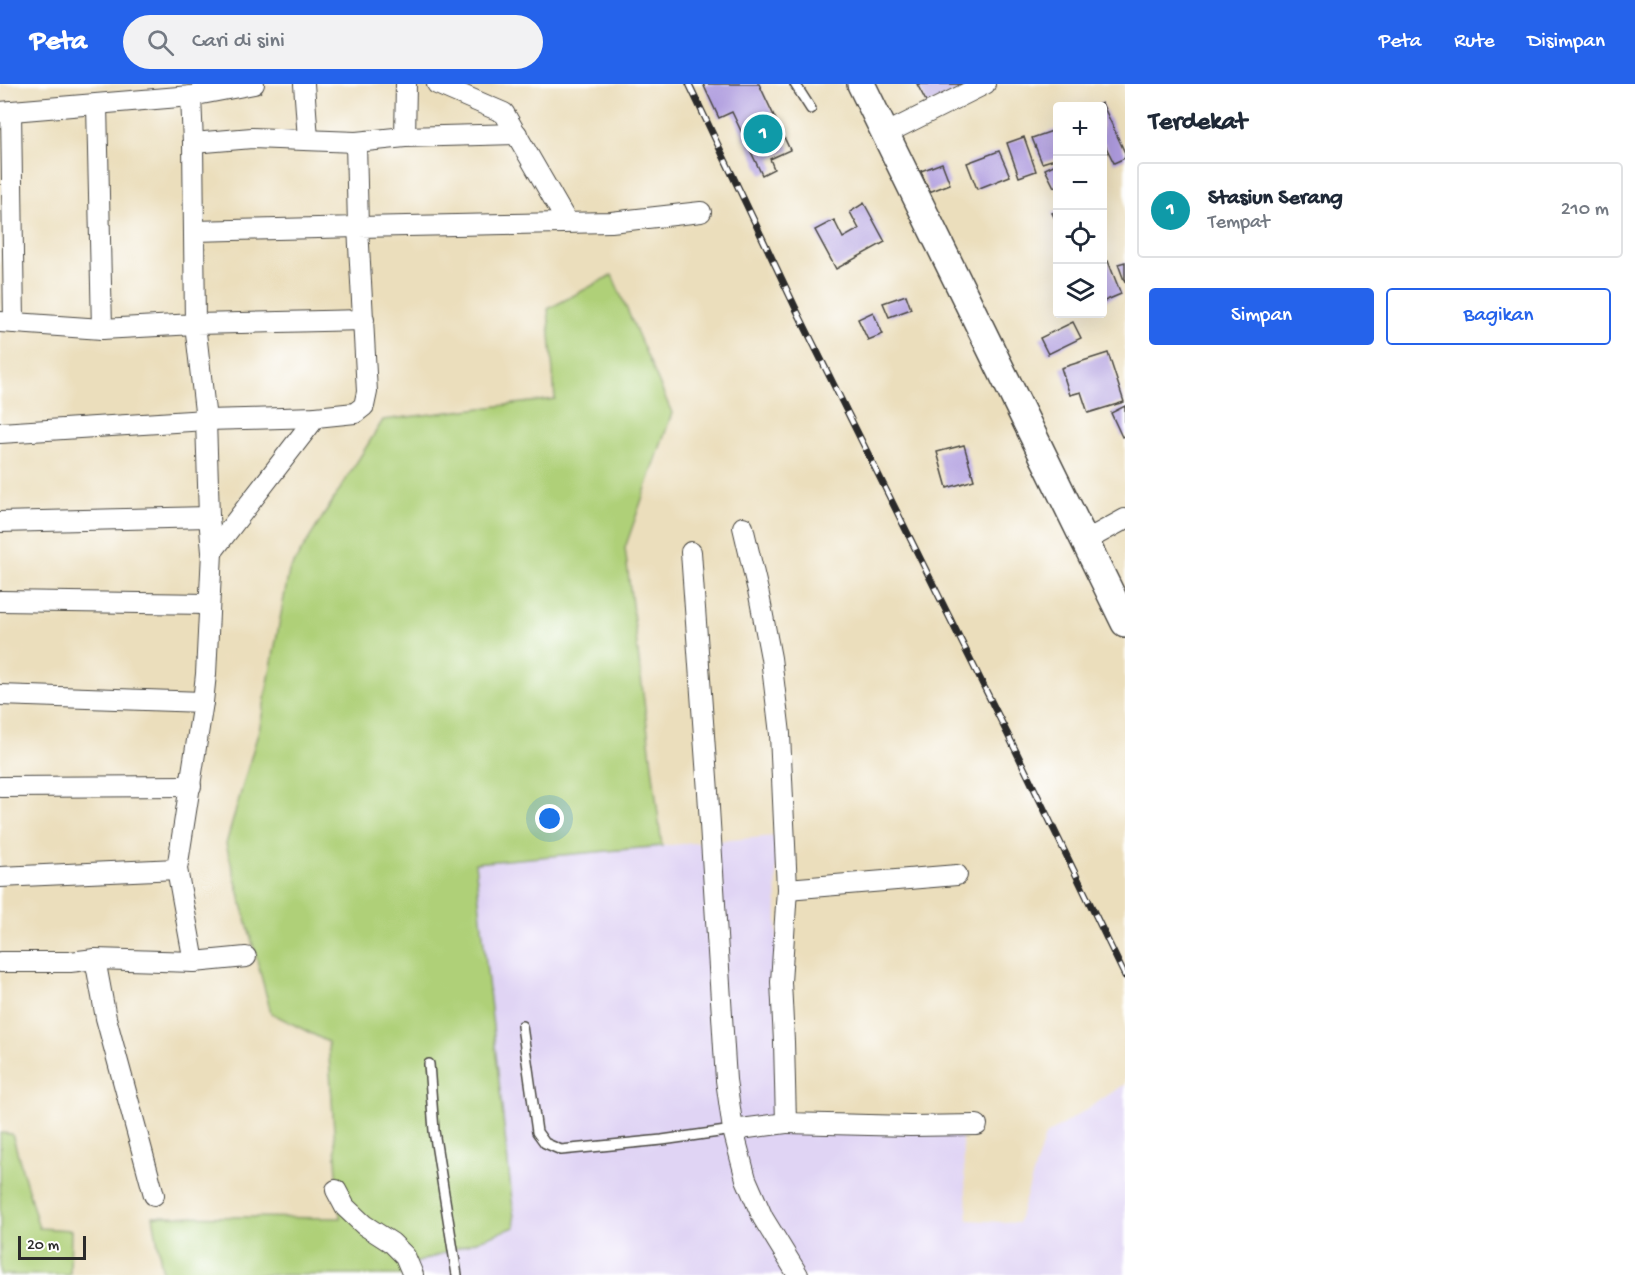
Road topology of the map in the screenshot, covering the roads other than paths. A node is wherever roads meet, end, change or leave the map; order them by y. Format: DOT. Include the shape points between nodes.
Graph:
graph roads {
  1 [pos="254,84"];
  2 [pos="304,84"];
  3 [pos="406,84"];
  4 [pos="437,84"];
  5 [pos="795,84"];
  6 [pos="861,84"];
  7 [pos="985,84"];
  8 [pos="191,96"];
  9 [pos="97,105"];
  10 [pos="811,109"];
  11 [pos="6,111"];
  12 [pos="517,134"];
  13 [pos="885,134"];
  14 [pos="405,136"];
  15 [pos="308,139"];
  16 [pos="356,142"];
  17 [pos="193,143"];
  18 [pos="701,212"];
  19 [pos="567,222"];
  20 [pos="358,227"];
  21 [pos="195,231"];
  22 [pos="364,320"];
  23 [pos="7,323"];
  24 [pos="195,324"];
  25 [pos="102,329"];
  26 [pos="316,417"];
  27 [pos="206,420"];
  28 [pos="0,433"];
  29 [pos="209,517"];
  30 [pos="1125,519"];
  31 [pos="0,522"];
  32 [pos="743,527"];
  33 [pos="1085,541"];
  34 [pos="212,552"];
  35 [pos="691,552"];
  36 [pos="0,601"];
  37 [pos="209,604"];
  38 [pos="1125,623"];
  39 [pos="0,694"];
  40 [pos="203,702"];
  41 [pos="190,786"];
  42 [pos="0,787"];
  43 [pos="177,869"];
  44 [pos="957,875"];
  45 [pos="0,877"];
  46 [pos="787,889"];
  47 [pos="246,957"];
  48 [pos="95,959"];
  49 [pos="0,962"];
  50 [pos="194,962"];
  51 [pos="522,1026"];
  52 [pos="429,1064"];
  53 [pos="786,1123"];
  54 [pos="977,1125"];
  55 [pos="733,1130"];
  56 [pos="336,1190"];
  57 [pos="153,1195"];
  58 [pos="413,1275"];
  59 [pos="457,1275"];
  60 [pos="798,1275"];
  1 -- 8 [label="street"];
  2 -- 15 [label="street"];
  3 -- 14 [label="street"];
  4 -- 12 [label="street" via="504,113"];
  5 -- 10 [label="lane"];
  6 -- 13 [label="main road"];
  7 -- 13 [label="street"];
  8 -- 9 [label="street"];
  8 -- 17 [label="street"];
  9 -- 11 [label="street"];
  9 -- 25 [label="street"];
  11 -- 23 [label="street"];
  12 -- 14 [label="street"];
  12 -- 19 [label="street"];
  13 -- 33 [label="main road"];
  14 -- 16 [label="street"];
  15 -- 16 [label="street"];
  15 -- 17 [label="street"];
  16 -- 20 [label="street"];
  17 -- 21 [label="street"];
  18 -- 19 [label="street" via="611,222"];
  19 -- 20 [label="street"];
  20 -- 21 [label="street"];
  20 -- 22 [label="street"];
  21 -- 24 [label="street"];
  22 -- 24 [label="street"];
  22 -- 26 [label="street" via="364,406 355,413"];
  23 -- 25 [label="street"];
  24 -- 25 [label="street"];
  24 -- 27 [label="street"];
  26 -- 27 [label="street"];
  26 -- 34 [label="street"];
  27 -- 28 [label="street"];
  27 -- 29 [label="street"];
  29 -- 31 [label="street"];
  29 -- 34 [label="street"];
  30 -- 33 [label="street"];
  32 -- 46 [label="street" via="769,648 778,713"];
  33 -- 38 [label="main road"];
  34 -- 37 [label="street"];
  35 -- 55 [label="street" via="726,1080"];
  36 -- 37 [label="street"];
  37 -- 40 [label="street"];
  39 -- 40 [label="street"];
  40 -- 41 [label="street"];
  41 -- 42 [label="street"];
  41 -- 43 [label="street"];
  43 -- 45 [label="street"];
  43 -- 50 [label="street"];
  44 -- 46 [label="street"];
  46 -- 53 [label="street" via="781,982"];
  47 -- 50 [label="street"];
  48 -- 49 [label="street"];
  48 -- 50 [label="street"];
  48 -- 57 [label="street" via="106,1018"];
  51 -- 55 [label="lane" via="537,1132 545,1143 561,1150"];
  52 -- 59 [label="lane" via="434,1131"];
  53 -- 54 [label="street"];
  53 -- 55 [label="street"];
  55 -- 60 [label="street" via="746,1179 763,1218"];
  56 -- 58 [label="street" via="345,1208 405,1256"];
}
